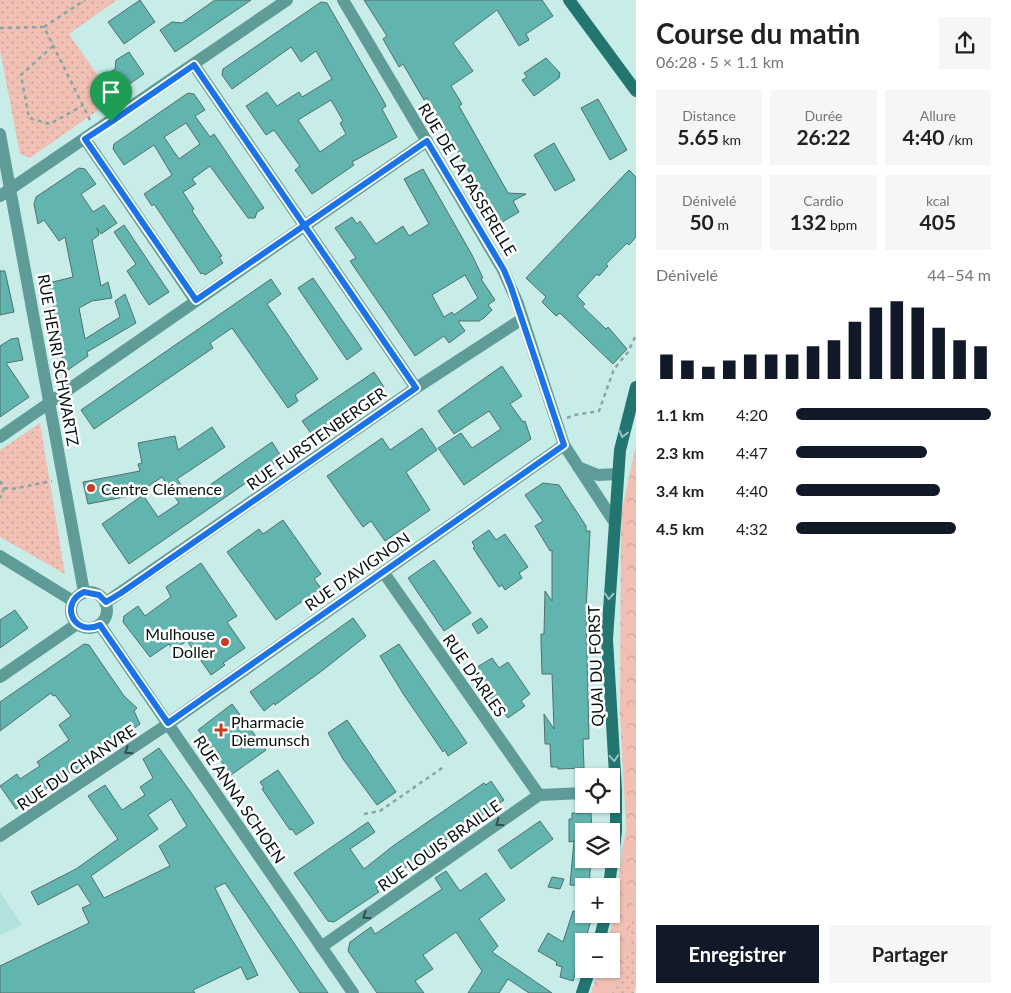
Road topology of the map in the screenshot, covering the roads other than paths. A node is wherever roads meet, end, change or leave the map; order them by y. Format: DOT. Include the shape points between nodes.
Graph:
graph roads {
  1 [pos="287,0"];
  2 [pos="343,0"];
  3 [pos="569,0"];
  4 [pos="194,65"];
  5 [pos="636,91"];
  6 [pos="0,134"];
  7 [pos="85,139"];
  8 [pos="427,141"];
  9 [pos="5,192"];
  10 [pos="305,225"];
  11 [pos="196,300"];
  12 [pos="522,319"];
  13 [pos="636,387"];
  14 [pos="416,388"];
  15 [pos="50,402"];
  16 [pos="0,437"];
  17 [pos="564,445"];
  18 [pos="578,467"];
  19 [pos="617,474"];
  20 [pos="613,520"];
  21 [pos="0,556"];
  22 [pos="384,573"];
  23 [pos="84,592"];
  24 [pos="73,601"];
  25 [pos="106,602"];
  26 [pos="77,624"];
  27 [pos="100,625"];
  28 [pos="0,678"];
  29 [pos="168,723"];
  30 [pos="613,768"];
  31 [pos="575,794"];
  32 [pos="539,796"];
  33 [pos="615,813"];
  34 [pos="0,836"];
  35 [pos="610,878"];
  36 [pos="321,947"];
  37 [pos="587,978"];
  38 [pos="353,993"];
  39 [pos="582,993"];
  1 -- 4 [label="street"];
  2 -- 8 [label="street, RUE DE LA PASSERELLE"];
  3 -- 5 [label="street"];
  4 -- 7 [label="street"];
  4 -- 10 [label="street"];
  6 -- 9 [label="street, RUE HENRI SCHWARTZ"];
  7 -- 9 [label="street"];
  7 -- 11 [label="street"];
  8 -- 10 [label="street"];
  8 -- 12 [label="street, RUE DE LA PASSERELLE" via="504,270"];
  9 -- 15 [label="street, RUE HENRI SCHWARTZ"];
  10 -- 11 [label="street"];
  10 -- 14 [label="street"];
  11 -- 15 [label="street"];
  12 -- 14 [label="street, RUE FURSTENBERGER"];
  12 -- 17 [label="street, RUE DE LA PASSERELLE"];
  13 -- 19 [label="street, QUAI DU FORST, one-way" via="620,444"];
  14 -- 25 [label="street, RUE FURSTENBERGER"];
  15 -- 16 [label="street"];
  15 -- 23 [label="street, RUE HENRI SCHWARTZ"];
  17 -- 18 [label="street, RUE DE LA PASSERELLE"];
  17 -- 22 [label="street, RUE D'AVIGNON"];
  18 -- 19 [label="street" via="598,475"];
  18 -- 20 [label="street, RUE DE LA PASSERELLE"];
  19 -- 20 [label="street, QUAI DU FORST"];
  20 -- 30 [label="street, QUAI DU FORST, one-way" via="607,639"];
  21 -- 24 [label="street"];
  22 -- 29 [label="street, RUE D'AVIGNON"];
  22 -- 32 [label="street, RUE D'ARLES"];
  23 -- 24 [label="street"];
  23 -- 25 [label="street" via="99,595"];
  24 -- 26 [label="street" via="71,616"];
  25 -- 27 [label="street" via="107,615"];
  26 -- 27 [label="street" via="88,628"];
  26 -- 28 [label="street"];
  27 -- 29 [label="street, RUE ANNA SCHOEN"];
  29 -- 34 [label="street, RUE DU CHANVRE, one-way"];
  29 -- 36 [label="street, RUE ANNA SCHOEN"];
  31 -- 32 [label="street"];
  32 -- 36 [label="street, RUE LOUIS BRAILLE, one-way"];
  33 -- 35 [label="street, QUAI DU FORST"];
  36 -- 38 [label="street, RUE ANNA SCHOEN"];
  37 -- 39 [label="street"];
}
